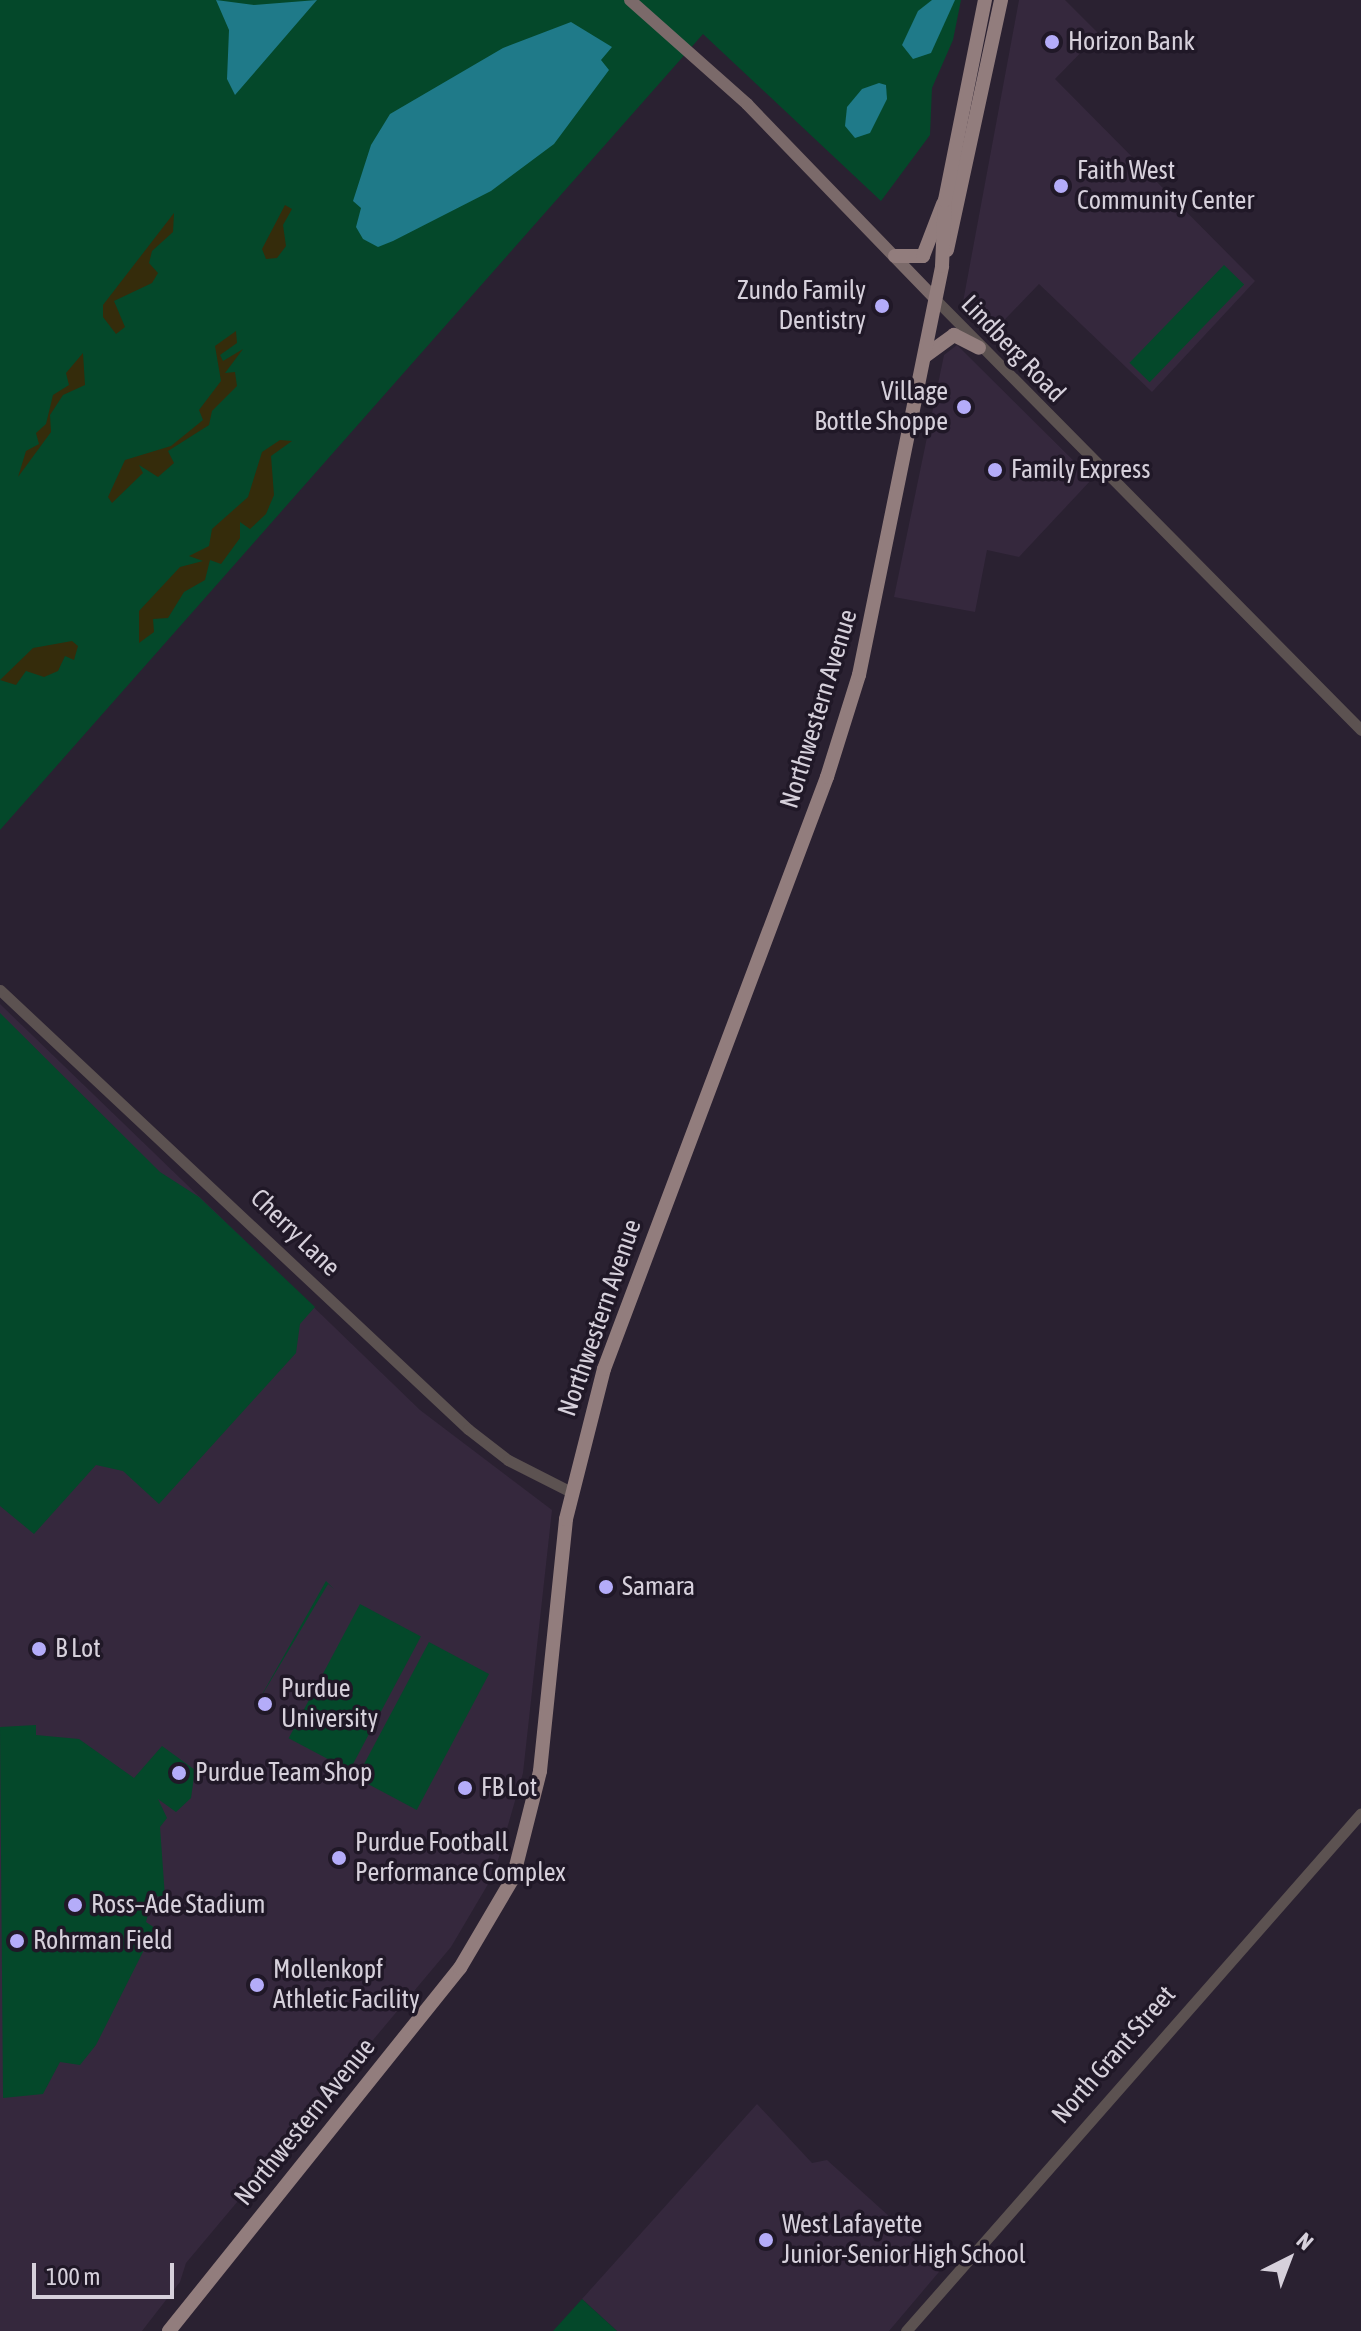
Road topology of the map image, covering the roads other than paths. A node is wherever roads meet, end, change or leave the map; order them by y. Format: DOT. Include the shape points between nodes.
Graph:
graph roads {
  1 [pos="630,0"];
  2 [pos="985,0"];
  3 [pos="1001,0"];
  4 [pos="945,200"];
  5 [pos="944,254"];
  6 [pos="895,256"];
  7 [pos="935,299"];
  8 [pos="979,348"];
  9 [pos="925,356"];
  10 [pos="1361,730"];
  11 [pos="0,990"];
  12 [pos="571,1492"];
  13 [pos="1361,1813"];
  14 [pos="172,2325"];
  15 [pos="158,2331"];
  16 [pos="906,2331"];
  1 -- 6 [label="main road, Lindberg Road" via="747,104"];
  2 -- 4 [label="main road, Northwestern Avenue"];
  3 -- 5 [label="main road, Northwestern Avenue" via="960,208"];
  4 -- 5 [label="main road, Northwestern Avenue"];
  4 -- 6 [label="main road" via="926,254 916,260"];
  5 -- 7 [label="main road, Northwestern Avenue"];
  6 -- 7 [label="main road, Lindberg Road"];
  7 -- 8 [label="street, Lindberg Road"];
  7 -- 9 [label="main road, Northwestern Avenue"];
  8 -- 9 [label="main road" via="954,335"];
  8 -- 10 [label="street, Lindberg Road"];
  9 -- 12 [label="main road, Northwestern Avenue" via="885,565 832,762 604,1369"];
  11 -- 12 [label="street, Cherry Lane" via="468,1429 508,1460"];
  12 -- 14 [label="main road, Northwestern Avenue" via="540,1771 513,1878 460,1968"];
  13 -- 16 [label="street, North Grant Street"];
  14 -- 15 [label="main road, Northwestern Avenue"];
}
